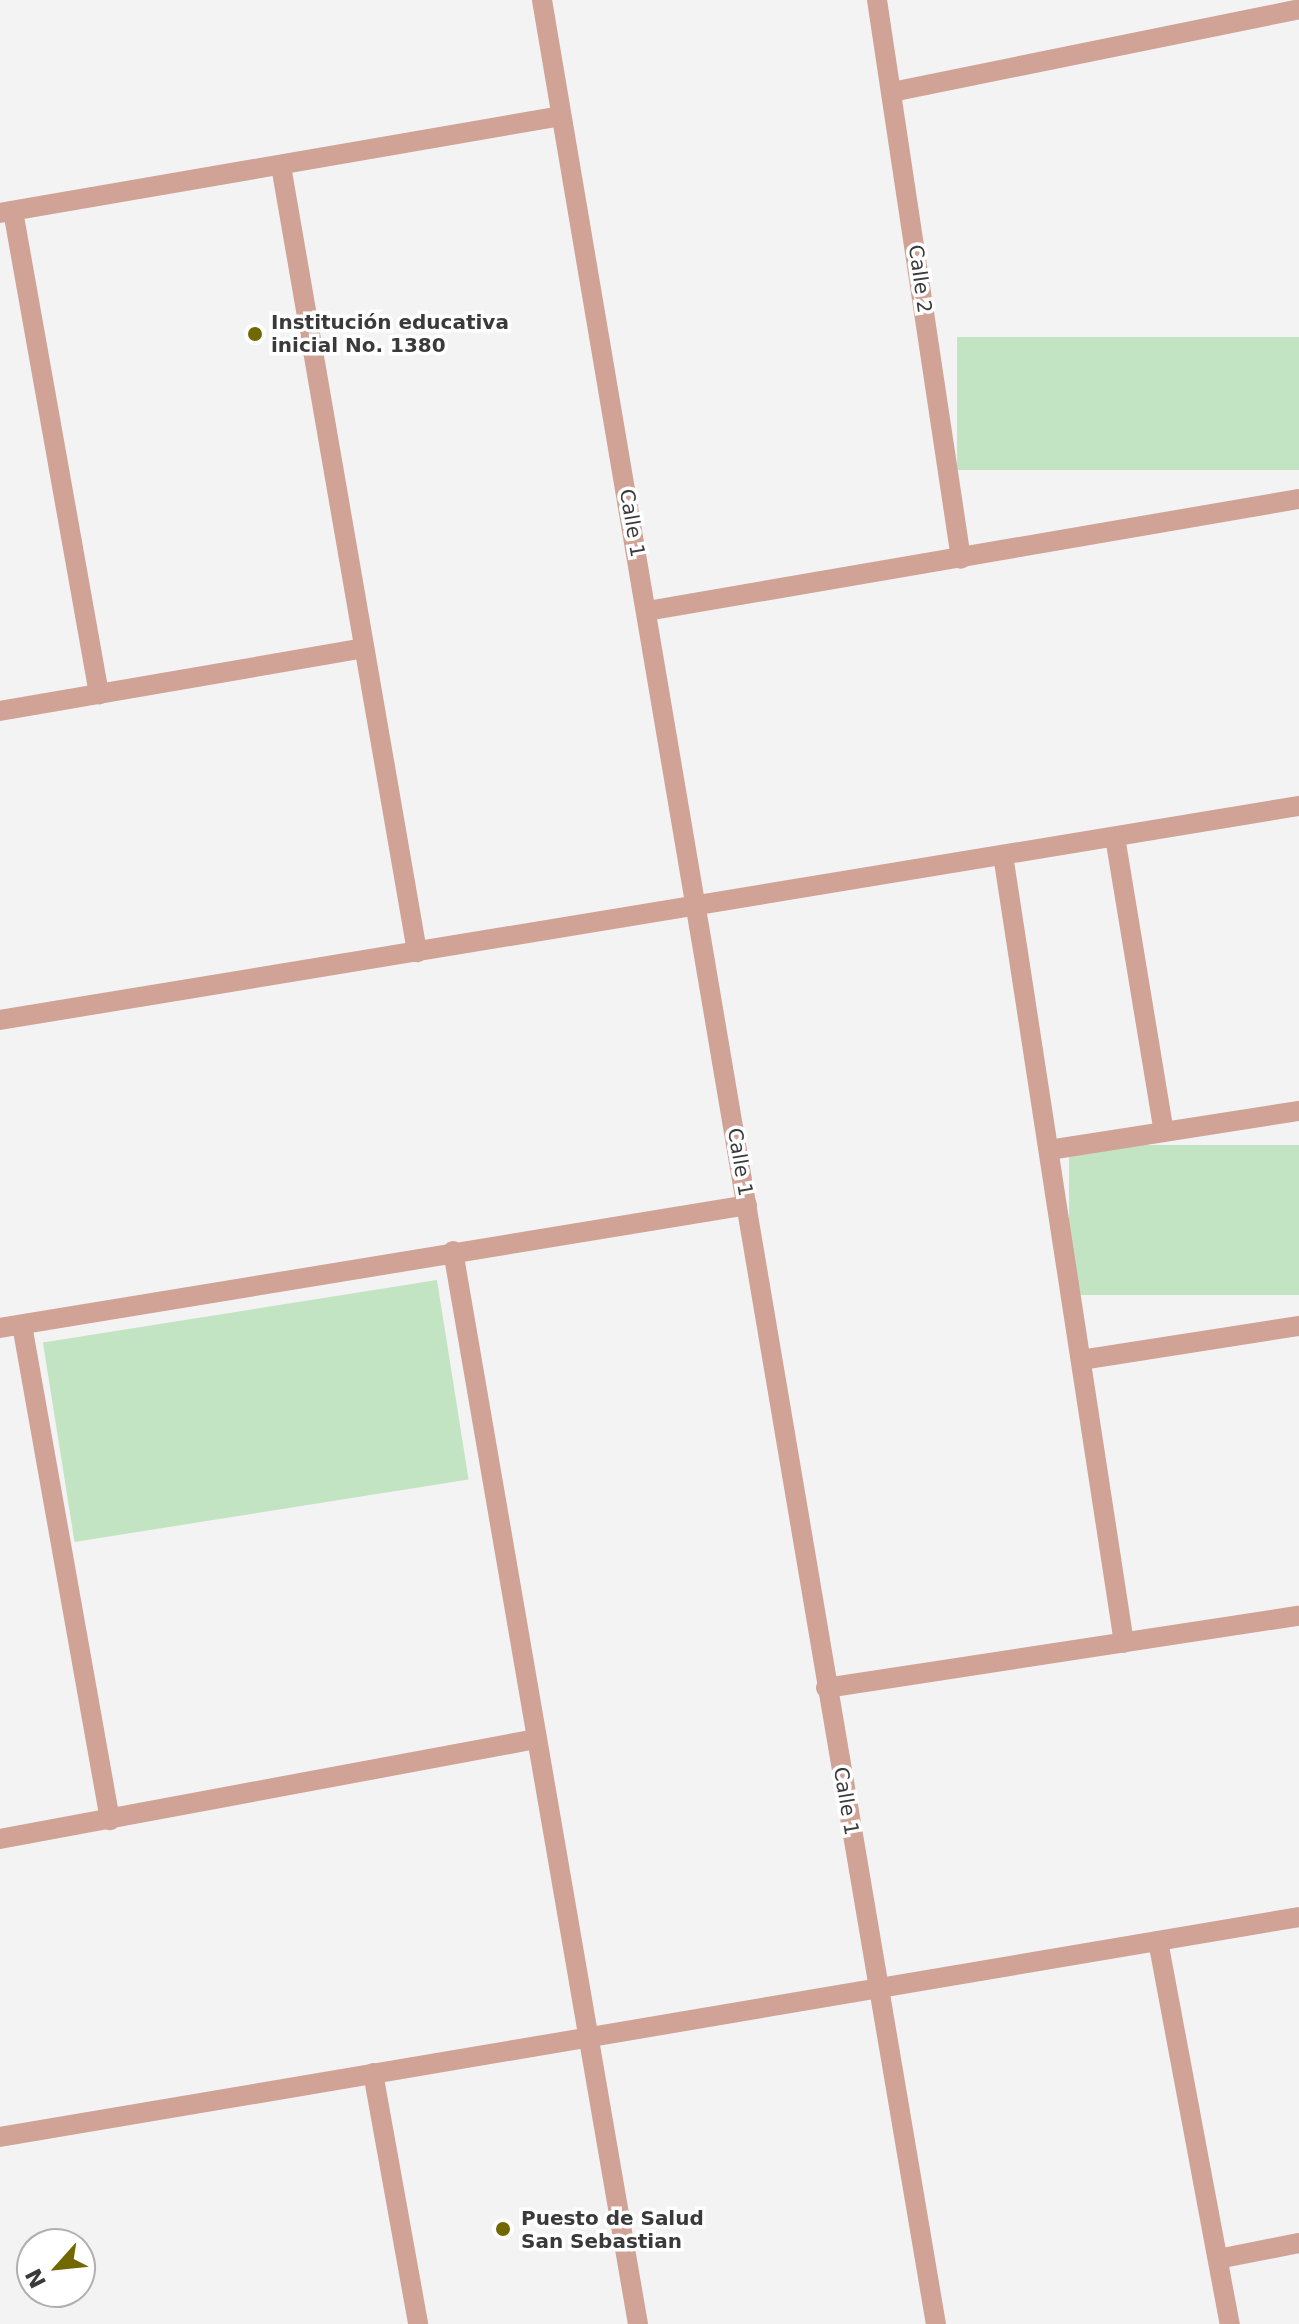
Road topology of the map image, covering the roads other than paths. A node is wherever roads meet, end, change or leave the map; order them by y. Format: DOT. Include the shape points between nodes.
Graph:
graph roads {
  1 [pos="542,0"];
  2 [pos="877,0"];
  3 [pos="1299,9"];
  4 [pos="892,92"];
  5 [pos="561,116"];
  6 [pos="281,166"];
  7 [pos="7,212"];
  8 [pos="1299,499"];
  9 [pos="961,559"];
  10 [pos="647,611"];
  11 [pos="364,648"];
  12 [pos="99,694"];
  13 [pos="0,711"];
  14 [pos="1299,806"];
  15 [pos="1115,837"];
  16 [pos="1003,855"];
  17 [pos="695,904"];
  18 [pos="417,952"];
  19 [pos="0,1020"];
  20 [pos="1299,1111"];
  21 [pos="1164,1132"];
  22 [pos="1049,1150"];
  23 [pos="747,1205"];
  24 [pos="453,1251"];
  25 [pos="22,1325"];
  26 [pos="1299,1326"];
  27 [pos="0,1328"];
  28 [pos="1081,1360"];
  29 [pos="1299,1616"];
  30 [pos="1124,1643"];
  31 [pos="826,1688"];
  32 [pos="536,1739"];
  33 [pos="110,1820"];
  34 [pos="0,1839"];
  35 [pos="1299,1917"];
  36 [pos="1158,1941"];
  37 [pos="879,1988"];
  38 [pos="590,2040"];
  39 [pos="373,2073"];
  40 [pos="0,2137"];
  41 [pos="1299,2243"];
  42 [pos="1218,2259"];
  43 [pos="418,2324"];
  44 [pos="638,2324"];
  45 [pos="936,2324"];
  46 [pos="1230,2324"];
  1 -- 5 [label="street, Calle 1"];
  2 -- 4 [label="street, Calle 2"];
  3 -- 4 [label="street"];
  4 -- 9 [label="street, Calle 2"];
  5 -- 6 [label="street"];
  5 -- 10 [label="street, Calle 1"];
  6 -- 7 [label="street"];
  6 -- 11 [label="street"];
  7 -- 12 [label="street"];
  8 -- 9 [label="street"];
  9 -- 10 [label="street"];
  10 -- 17 [label="street, Calle 1"];
  11 -- 12 [label="street"];
  11 -- 18 [label="street"];
  12 -- 13 [label="street"];
  14 -- 15 [label="street"];
  15 -- 16 [label="street"];
  15 -- 21 [label="street"];
  16 -- 17 [label="street"];
  16 -- 22 [label="street"];
  17 -- 18 [label="street"];
  17 -- 23 [label="street, Calle 1"];
  18 -- 19 [label="street"];
  20 -- 21 [label="street"];
  21 -- 22 [label="street"];
  22 -- 28 [label="street"];
  23 -- 24 [label="street"];
  23 -- 31 [label="street, Calle 1"];
  24 -- 25 [label="street"];
  24 -- 32 [label="street"];
  25 -- 27 [label="street"];
  25 -- 33 [label="street"];
  26 -- 28 [label="street"];
  28 -- 30 [label="street"];
  29 -- 30 [label="street"];
  30 -- 31 [label="street"];
  31 -- 37 [label="street, Calle 1"];
  32 -- 33 [label="street"];
  32 -- 38 [label="street"];
  33 -- 34 [label="street"];
  35 -- 36 [label="street"];
  36 -- 37 [label="street"];
  36 -- 42 [label="street"];
  37 -- 38 [label="street"];
  37 -- 45 [label="street, Calle 1"];
  38 -- 39 [label="street"];
  38 -- 44 [label="street"];
  39 -- 40 [label="street"];
  39 -- 43 [label="street"];
  41 -- 42 [label="street"];
  42 -- 46 [label="street"];
}
